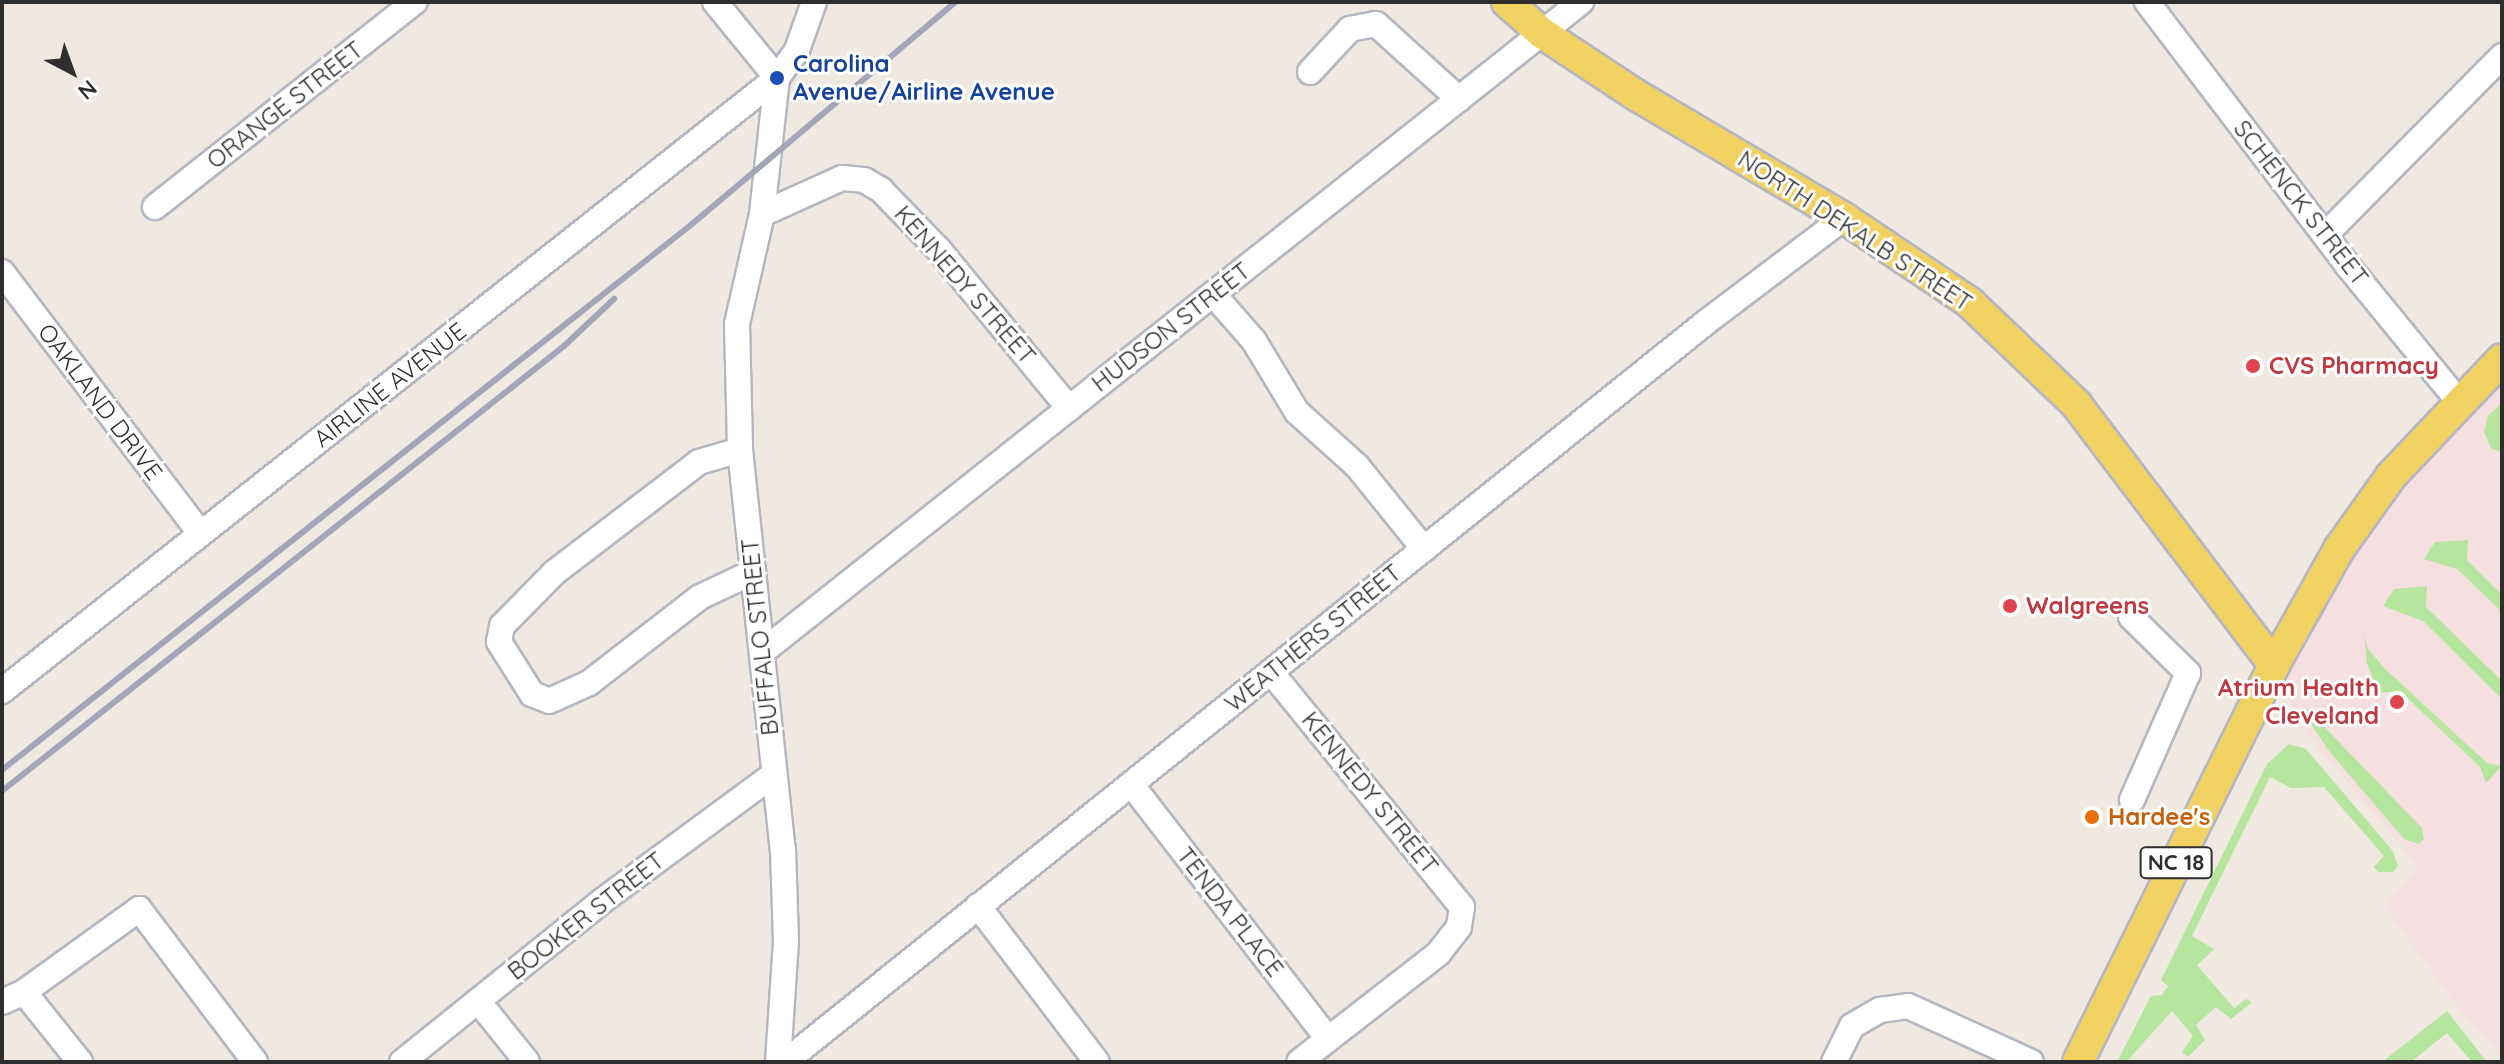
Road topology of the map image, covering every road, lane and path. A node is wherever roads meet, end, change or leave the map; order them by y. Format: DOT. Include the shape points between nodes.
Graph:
graph roads {
  1 [pos="415,2"];
  2 [pos="715,2"];
  3 [pos="814,2"];
  4 [pos="1507,2"];
  5 [pos="1581,2"];
  6 [pos="2147,2"];
  7 [pos="1542,33"];
  8 [pos="2502,56"];
  9 [pos="1310,72"];
  10 [pos="777,78"];
  11 [pos="1459,99"];
  12 [pos="155,207"];
  13 [pos="762,214"];
  14 [pos="1844,218"];
  15 [pos="2325,235"];
  16 [pos="2,272"];
  17 [pos="1213,294"];
  18 [pos="2502,359"];
  19 [pos="2459,402"];
  20 [pos="1069,408"];
  21 [pos="740,450"];
  22 [pos="199,532"];
  23 [pos="1424,549"];
  24 [pos="753,572"];
  25 [pos="2131,617"];
  26 [pos="762,652"];
  27 [pos="2274,665"];
  28 [pos="1271,672"];
  29 [pos="2,691"];
  30 [pos="773,775"];
  31 [pos="1131,784"];
  32 [pos="2132,800"];
  33 [pos="978,906"];
  34 [pos="13,997"];
  35 [pos="478,1001"];
  36 [pos="1328,1039"];
  37 [pos="80,1062"];
  38 [pos="255,1062"];
  39 [pos="402,1062"];
  40 [pos="527,1062"];
  41 [pos="778,1062"];
  42 [pos="785,1062"];
  43 [pos="1097,1062"];
  44 [pos="1299,1062"];
  45 [pos="1834,1062"];
  46 [pos="2031,1062"];
  47 [pos="2078,1062"];
  1 -- 12 [label="street, ORANGE STREET"];
  2 -- 10 [label="street"];
  3 -- 10 [label="street" via="797,50"];
  4 -- 7 [label="main road, NORTH DEKALB STREET"];
  5 -- 7 [label="street, HUDSON STREET"];
  6 -- 15 [label="street, SCHENCK STREET"];
  7 -- 11 [label="street, HUDSON STREET"];
  7 -- 14 [label="main road, NORTH DEKALB STREET"];
  8 -- 15 [label="street"];
  9 -- 11 [label="street" via="1350,29 1376,24"];
  10 -- 13 [label="street, BUFFALO STREET"];
  10 -- 22 [label="street, AIRLINE AVENUE"];
  11 -- 17 [label="street, HUDSON STREET"];
  13 -- 20 [label="street, KENNEDY STREET" via="842,178 864,180 881,190 939,250"];
  13 -- 21 [label="street, BUFFALO STREET" via="737,324"];
  14 -- 23 [label="street, WEATHERS STREET"];
  14 -- 27 [label="main road, NORTH DEKALB STREET" via="1969,302 2036,362 2146,491"];
  15 -- 19 [label="street, SCHENCK STREET"];
  16 -- 22 [label="street, OAKLAND DRIVE"];
  17 -- 20 [label="street, HUDSON STREET"];
  17 -- 23 [label="street" via="1254,341 1297,412 1357,466"];
  18 -- 19 [label="main road, NC 18"];
  19 -- 27 [label="main road, NC 18" via="2391,476 2339,549"];
  20 -- 26 [label="street, HUDSON STREET"];
  21 -- 24 [label="street, BUFFALO STREET"];
  21 -- 24 [label="street" via="699,462 554,573 502,626 499,642 532,694 549,701 589,683 700,597"];
  22 -- 29 [label="street, AIRLINE AVENUE"];
  23 -- 28 [label="street, WEATHERS STREET"];
  24 -- 26 [label="street, BUFFALO STREET"];
  25 -- 32 [label="street" via="2188,673"];
  26 -- 30 [label="street, BUFFALO STREET"];
  27 -- 47 [label="main road, NC 18"];
  28 -- 31 [label="street, WEATHERS STREET"];
  28 -- 36 [label="street, KENNEDY STREET" via="1458,900 1463,918 1439,953"];
  30 -- 35 [label="street, BOOKER STREET"];
  30 -- 41 [label="street, BUFFALO STREET" via="786,941"];
  31 -- 33 [label="street, WEATHERS STREET"];
  31 -- 36 [label="street, TENDA PLACE"];
  33 -- 42 [label="street, WEATHERS STREET"];
  33 -- 43 [label="street"];
  34 -- 37 [label="street"];
  34 -- 38 [label="street" via="139,909"];
  35 -- 39 [label="street, BOOKER STREET"];
  35 -- 40 [label="street"];
  36 -- 44 [label="street"];
  45 -- 46 [label="street" via="1852,1026 1880,1010 1908,1006"];
}
